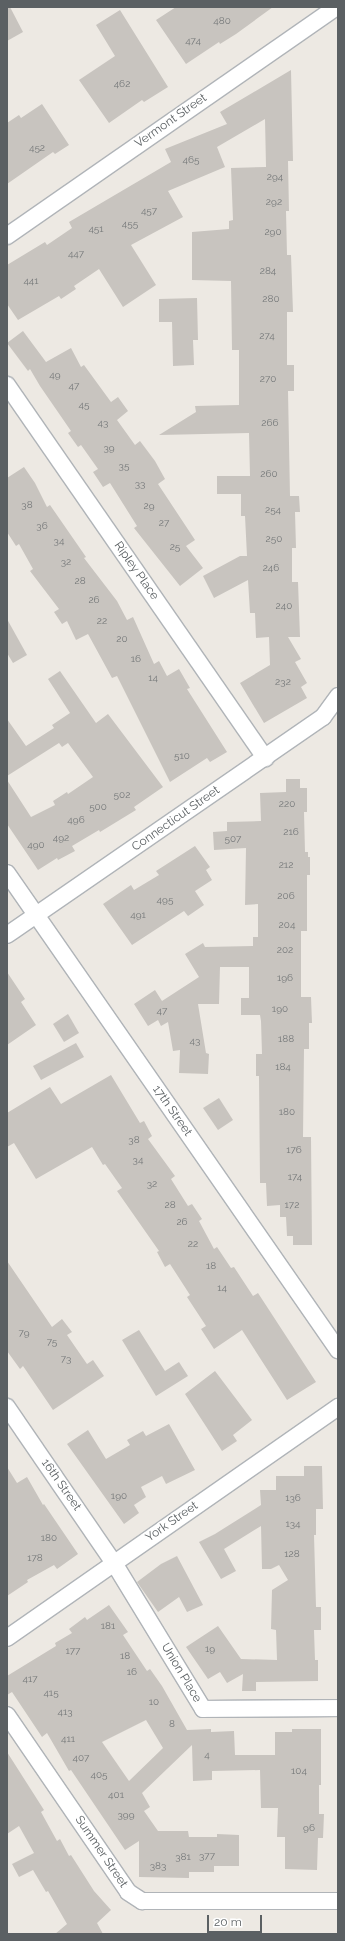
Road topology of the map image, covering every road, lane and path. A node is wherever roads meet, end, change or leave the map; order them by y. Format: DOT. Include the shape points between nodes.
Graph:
graph roads {
  1 [pos="336,7"];
  2 [pos="7,236"];
  3 [pos="7,385"];
  4 [pos="338,696"];
  5 [pos="265,758"];
  6 [pos="7,873"];
  7 [pos="36,915"];
  8 [pos="7,935"];
  9 [pos="338,1350"];
  10 [pos="338,1407"];
  11 [pos="7,1408"];
  12 [pos="114,1563"];
  13 [pos="7,1638"];
  14 [pos="338,1708"];
  15 [pos="7,1715"];
  16 [pos="338,1902"];
  1 -- 2 [label="street, Vermont Street"];
  3 -- 5 [label="street, Ripley Place"];
  4 -- 5 [label="street, Connecticut Street" via="323,717"];
  5 -- 7 [label="street, Connecticut Street"];
  6 -- 7 [label="street, 17th Street"];
  7 -- 8 [label="street, Connecticut Street"];
  7 -- 9 [label="street, 17th Street"];
  10 -- 12 [label="street, York Street"];
  11 -- 12 [label="street, 16th Street"];
  12 -- 13 [label="street, York Street"];
  12 -- 14 [label="street, Union Place" via="203,1709"];
  15 -- 16 [label="street, Summer Street" via="128,1892 142,1901"];
}
